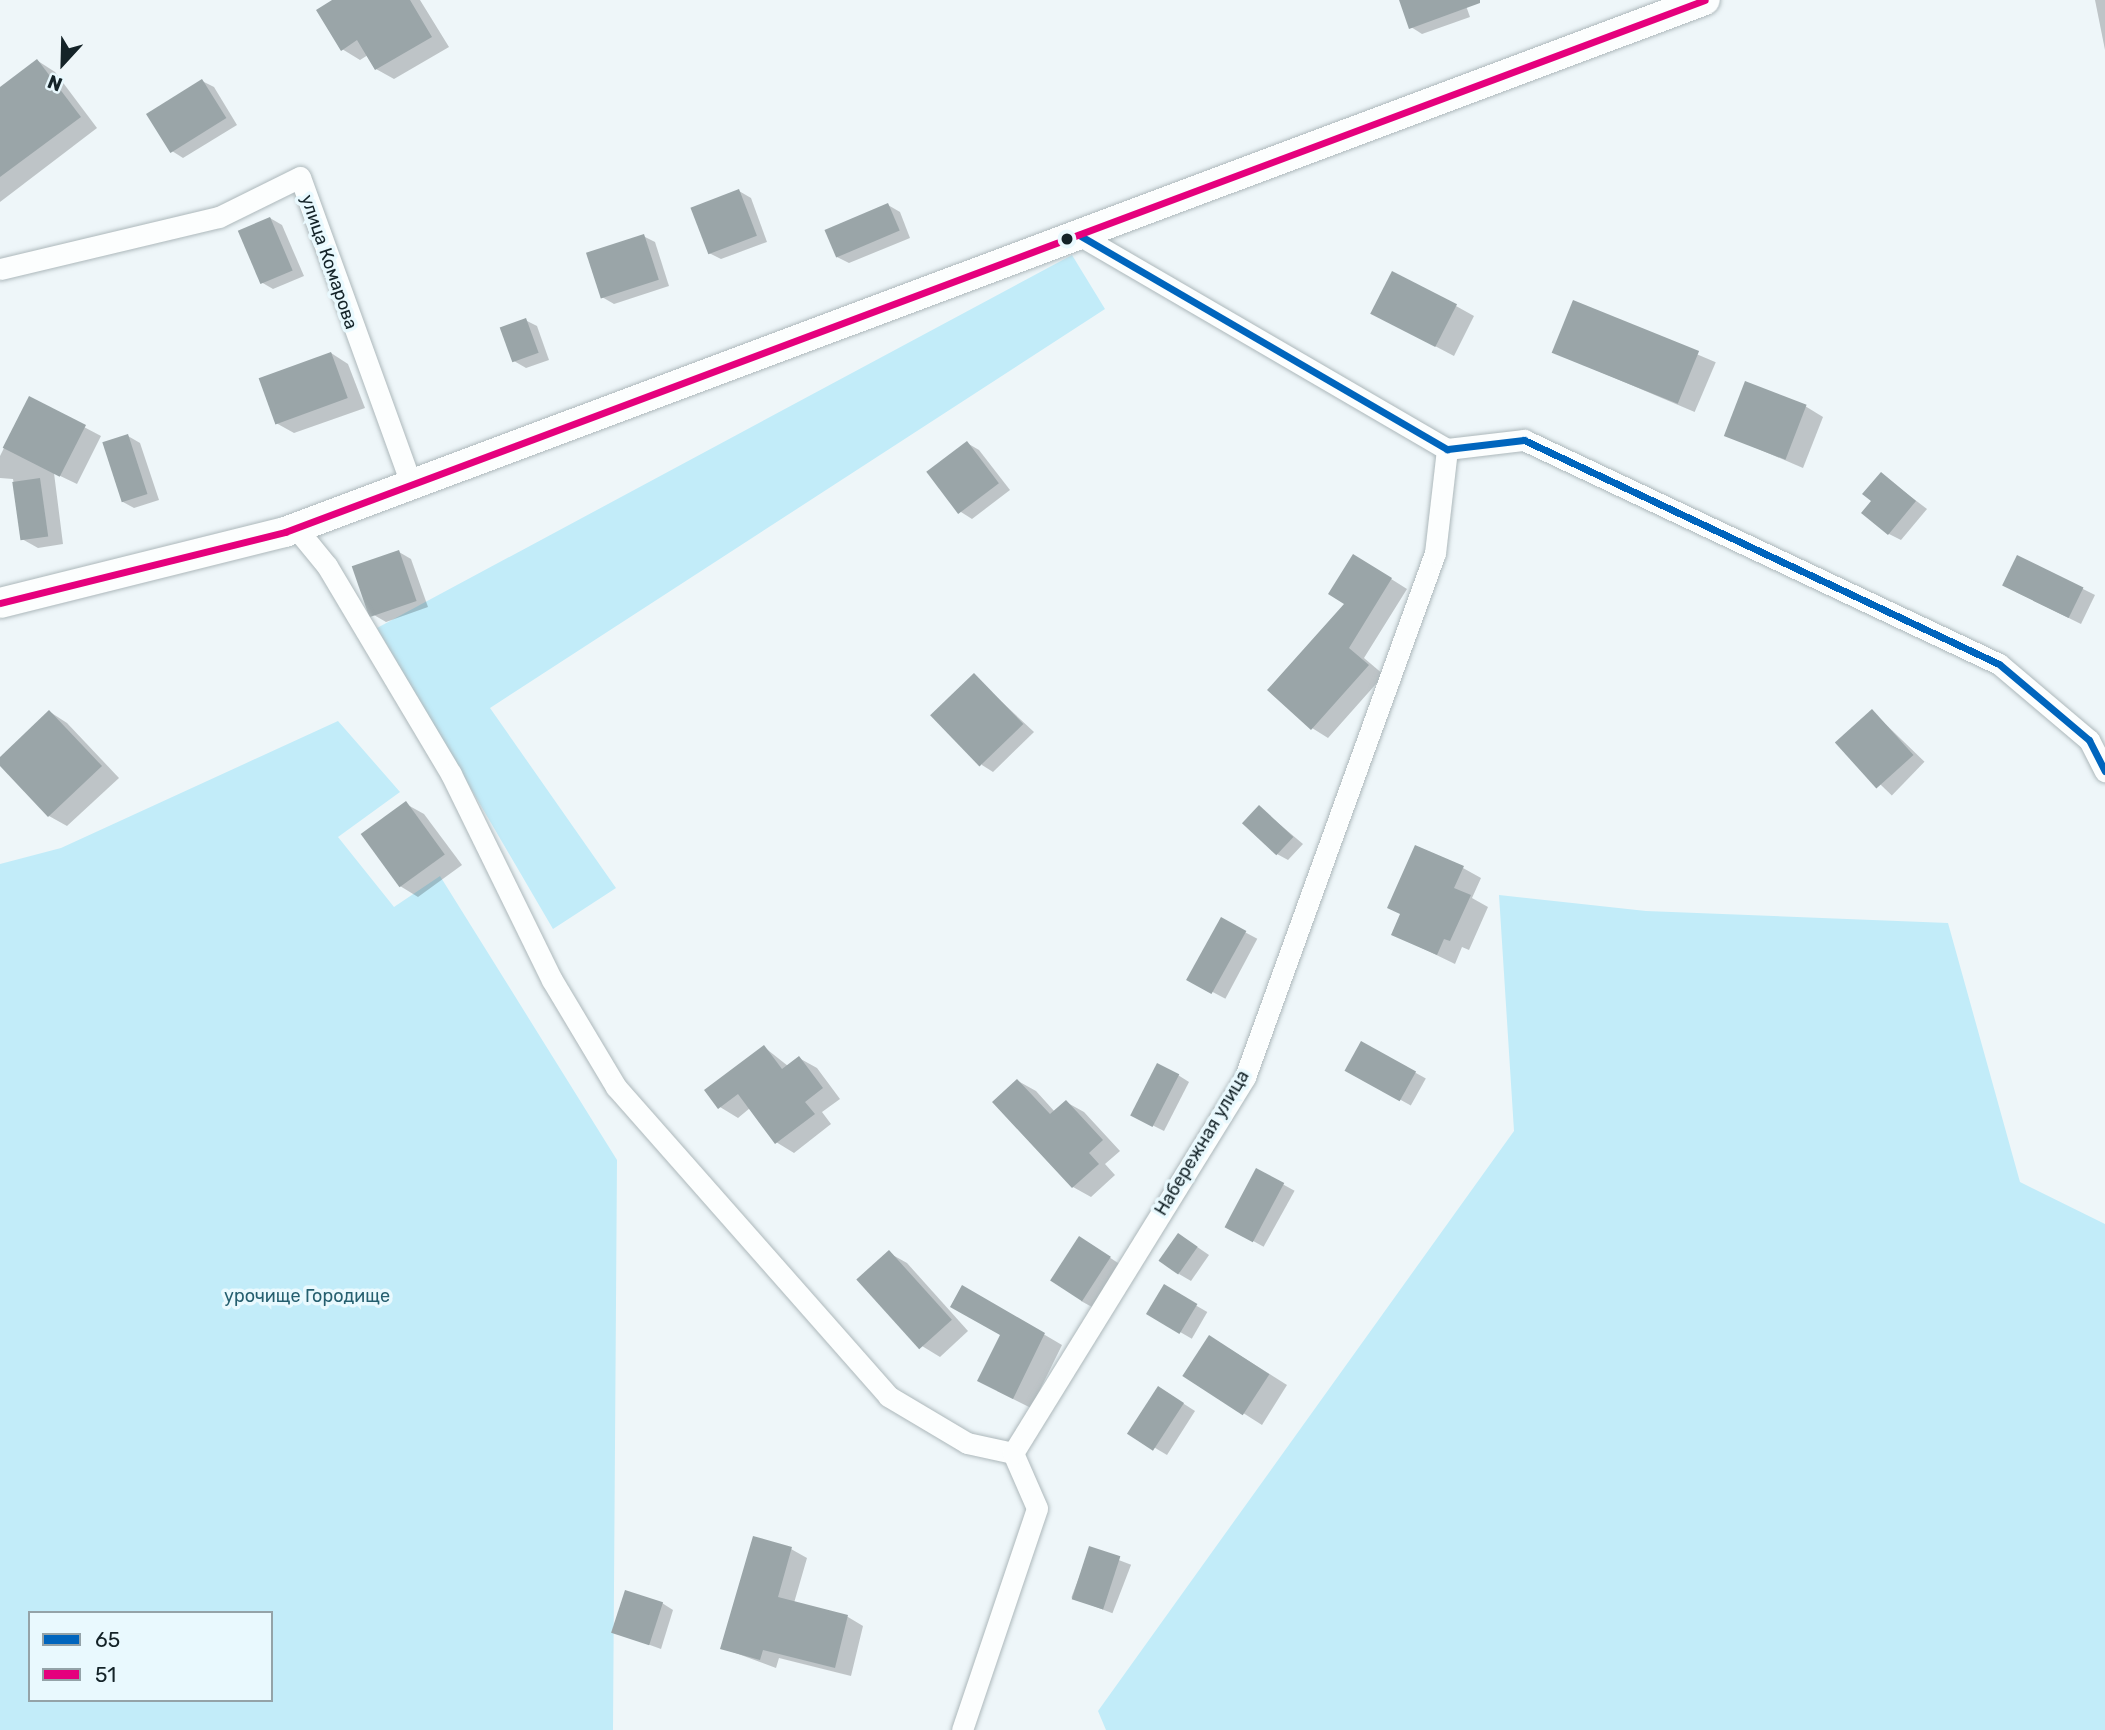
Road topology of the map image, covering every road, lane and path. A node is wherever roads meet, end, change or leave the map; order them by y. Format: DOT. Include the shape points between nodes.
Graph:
graph roads {
  1 [pos="1705,0"];
  2 [pos="1079,235"];
  3 [pos="0,269"];
  4 [pos="1447,449"];
  5 [pos="411,484"];
  6 [pos="296,528"];
  7 [pos="0,603"];
  8 [pos="2105,771"];
  9 [pos="1013,1452"];
  10 [pos="962,1730"];
  1 -- 2 [label="street"];
  2 -- 4 [label="street"];
  2 -- 5 [label="street"];
  3 -- 5 [label="street, улица Комарова" via="219,217 300,177"];
  4 -- 8 [label="street" via="1524,440 1999,664 2089,740"];
  4 -- 9 [label="street, Набережная улица" via="1435,553 1245,1077"];
  5 -- 6 [label="street"];
  6 -- 7 [label="street"];
  6 -- 9 [label="street" via="327,566 451,774 552,980 616,1087 888,1396 967,1443"];
  9 -- 10 [label="street" via="1037,1508"];
}
